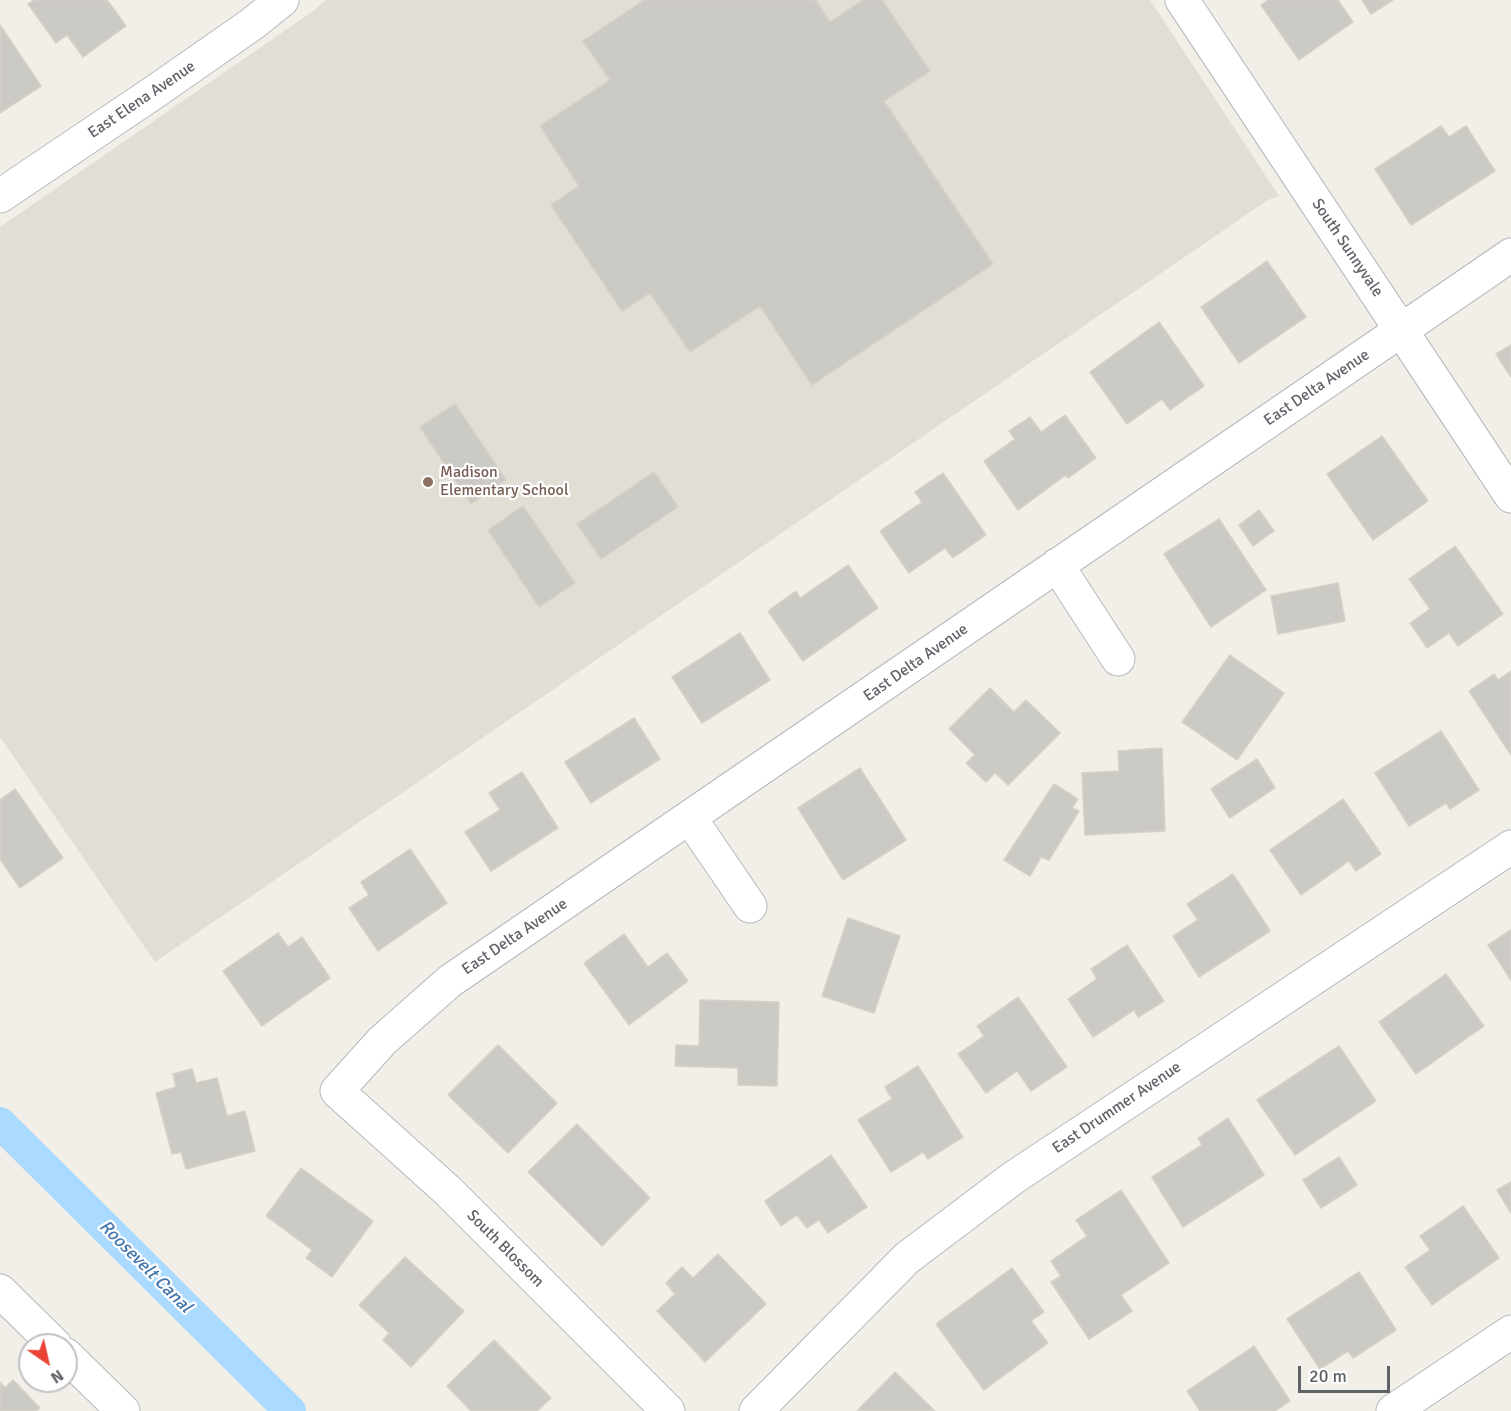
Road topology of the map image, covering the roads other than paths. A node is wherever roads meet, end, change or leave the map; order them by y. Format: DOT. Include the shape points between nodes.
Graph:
graph roads {
  1 [pos="282,0"];
  2 [pos="1182,0"];
  3 [pos="0,196"];
  4 [pos="1511,255"];
  5 [pos="1401,330"];
  6 [pos="1511,496"];
  7 [pos="1057,566"];
  8 [pos="1118,659"];
  9 [pos="690,818"];
  10 [pos="1511,847"];
  11 [pos="750,906"];
  12 [pos="337,1091"];
  13 [pos="0,1291"];
  14 [pos="1511,1332"];
  15 [pos="43,1333"];
  16 [pos="78,1367"];
  17 [pos="123,1411"];
  18 [pos="668,1411"];
  19 [pos="756,1411"];
  20 [pos="1393,1411"];
  1 -- 3 [label="street, East Elena Avenue"];
  2 -- 5 [label="street, South Sunnyvale"];
  4 -- 5 [label="street, East Delta Avenue"];
  5 -- 6 [label="street, South Sunnyvale"];
  5 -- 7 [label="street, East Delta Avenue"];
  7 -- 8 [label="street"];
  7 -- 9 [label="street, East Delta Avenue"];
  9 -- 11 [label="street"];
  9 -- 12 [label="street, East Delta Avenue" via="450,981 382,1041"];
  10 -- 19 [label="street, East Drummer Avenue" via="1013,1178 907,1258"];
  12 -- 18 [label="street, South Blossom" via="447,1190"];
  13 -- 15 [label="street"];
  14 -- 20 [label="street"];
  16 -- 17 [label="street"];
}
